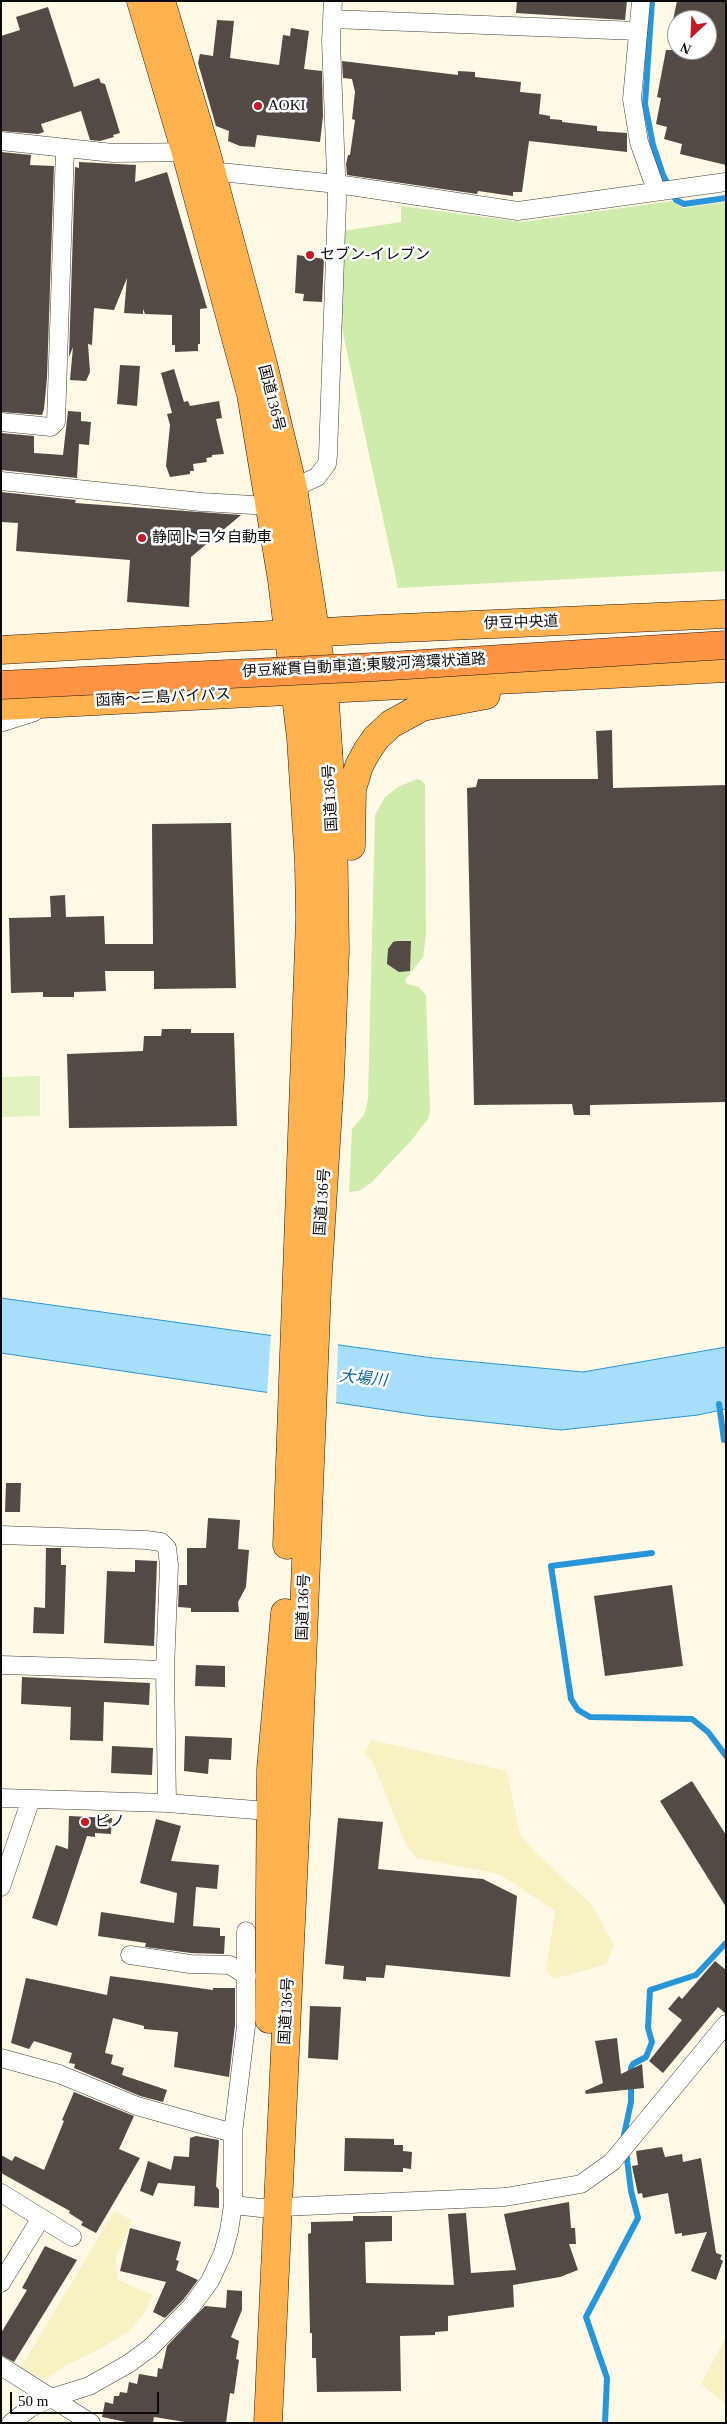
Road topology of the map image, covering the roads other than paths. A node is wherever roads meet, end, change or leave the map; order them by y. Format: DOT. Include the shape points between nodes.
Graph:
graph roads {
  1 [pos="141,1"];
  2 [pos="161,1"];
  3 [pos="641,1"];
  4 [pos="333,10"];
  5 [pos="638,31"];
  6 [pos="1,141"];
  7 [pos="65,149"];
  8 [pos="201,158"];
  9 [pos="726,182"];
  10 [pos="337,184"];
  11 [pos="656,190"];
  12 [pos="1,422"];
  13 [pos="1,481"];
  14 [pos="293,488"];
  15 [pos="270,506"];
  16 [pos="726,614"];
  17 [pos="316,633"];
  18 [pos="288,635"];
  19 [pos="726,645"];
  20 [pos="1,650"];
  21 [pos="726,668"];
  22 [pos="698,669"];
  23 [pos="1,685"];
  24 [pos="324,688"];
  25 [pos="296,691"];
  26 [pos="55,703"];
  27 [pos="1,706"];
  28 [pos="1,721"];
  29 [pos="335,950"];
  30 [pos="318,1076"];
  31 [pos="1,1535"];
  32 [pos="1,1665"];
  33 [pos="165,1670"];
  34 [pos="1,1798"];
  35 [pos="32,1799"];
  36 [pos="167,1803"];
  37 [pos="283,1812"];
  38 [pos="1,1887"];
  39 [pos="246,1931"];
  40 [pos="130,1956"];
  41 [pos="247,1976"];
  42 [pos="726,2024"];
  43 [pos="1,2058"];
  44 [pos="233,2133"];
  45 [pos="1,2194"];
  46 [pos="233,2205"];
  47 [pos="269,2207"];
  48 [pos="41,2218"];
  49 [pos="72,2237"];
  50 [pos="1,2284"];
  51 [pos="1,2366"];
  52 [pos="51,2398"];
  53 [pos="11,2423"];
  54 [pos="91,2423"];
  55 [pos="254,2423"];
  56 [pos="268,2423"];
  1 -- 8 [label="highway, 国道136号"];
  2 -- 8 [label="highway, 国道136号"];
  3 -- 5 [label="street"];
  4 -- 5 [label="street"];
  4 -- 10 [label="street" via="331,41"];
  5 -- 11 [label="street" via="632,99 639,142"];
  6 -- 7 [label="street"];
  7 -- 8 [label="street"];
  7 -- 12 [label="street" via="56,422 51,427"];
  8 -- 10 [label="street"];
  8 -- 14 [label="highway, 国道136号" via="263,364"];
  8 -- 15 [label="highway, 国道136号" via="251,394"];
  9 -- 11 [label="street"];
  10 -- 11 [label="street" via="518,211"];
  10 -- 14 [label="street" via="327,464 317,477"];
  13 -- 15 [label="street"];
  14 -- 17 [label="highway, 国道136号"];
  15 -- 18 [label="highway, 国道136号"];
  16 -- 17 [label="highway, 伊豆中央道"];
  17 -- 18 [label="highway"];
  17 -- 24 [label="highway, 国道136号"];
  18 -- 20 [label="highway"];
  18 -- 25 [label="highway, 国道136号"];
  19 -- 23 [label="highway, 伊豆縦貫自動車道;東駿河湾環状道路, bridge" via="374,667"];
  21 -- 22 [label="highway"];
  22 -- 24 [label="highway"];
  22 -- 29 [label="highway" via="640,683 523,690 445,702 422,707 391,724 367,751 352,789 349,905"];
  24 -- 25 [label="highway, 函南～三島バイパス"];
  24 -- 29 [label="highway, 国道136号" via="333,823"];
  25 -- 26 [label="highway, 函南～三島バイパス"];
  25 -- 30 [label="highway, 国道136号" via="309,863"];
  26 -- 27 [label="highway, 函南～三島バイパス"];
  26 -- 28 [label="street"];
  29 -- 30 [label="highway, 国道136号"];
  30 -- 37 [label="highway, 国道136号"];
  31 -- 33 [label="street" via="161,1542 167,1548 169,1565"];
  32 -- 33 [label="street"];
  33 -- 36 [label="street"];
  34 -- 35 [label="street"];
  35 -- 36 [label="street"];
  35 -- 38 [label="street"];
  36 -- 37 [label="street"];
  37 -- 47 [label="highway, 国道136号"];
  39 -- 41 [label="street"];
  40 -- 41 [label="street" via="230,1966"];
  41 -- 44 [label="street" via="246,2026"];
  42 -- 47 [label="street" via="612,2162 580,2184 505,2197"];
  43 -- 44 [label="street" via="59,2074 138,2106"];
  44 -- 46 [label="street"];
  45 -- 48 [label="street"];
  46 -- 47 [label="street"];
  46 -- 52 [label="street" via="223,2254 210,2281 191,2307 150,2348 128,2364 89,2386"];
  47 -- 55 [label="highway, 国道136号"];
  47 -- 56 [label="highway, 国道136号"];
  48 -- 49 [label="street"];
  48 -- 50 [label="street"];
  51 -- 52 [label="street"];
  52 -- 53 [label="street" via="30,2408"];
  52 -- 54 [label="street"];
}
